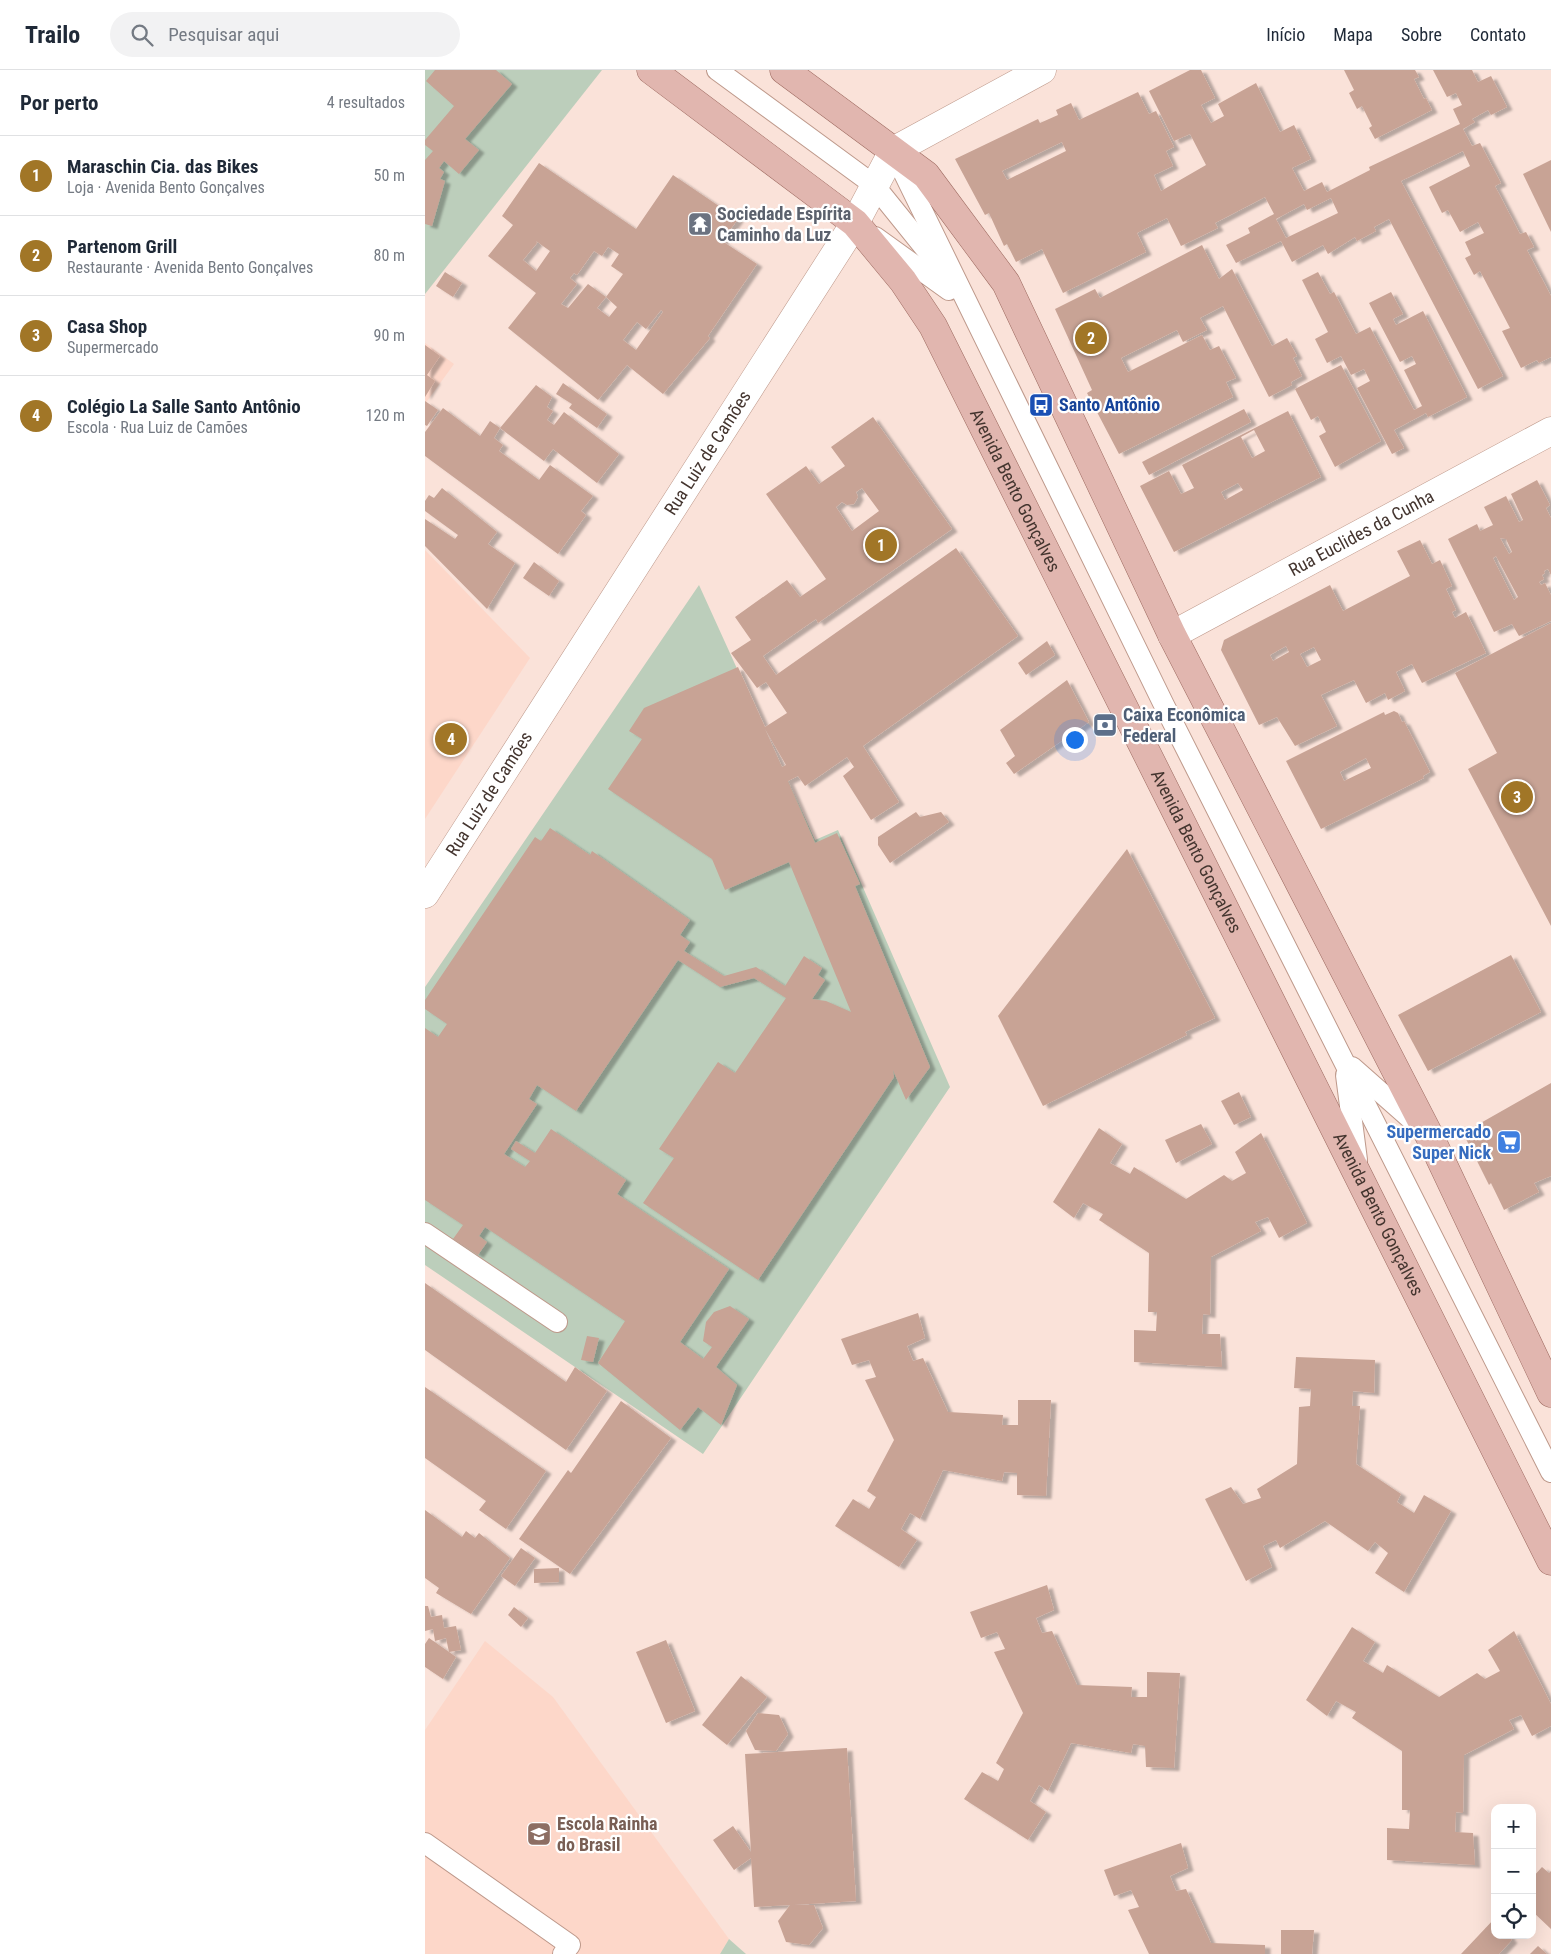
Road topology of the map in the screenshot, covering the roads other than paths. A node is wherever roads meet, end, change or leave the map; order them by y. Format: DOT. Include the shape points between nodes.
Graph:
graph roads {
  1 [pos="651,70"];
  2 [pos="717,70"];
  3 [pos="783,70"];
  4 [pos="1042,70"];
  5 [pos="893,151"];
  6 [pos="874,185"];
  7 [pos="855,223"];
  8 [pos="969,304"];
  9 [pos="1551,431"];
  10 [pos="1172,635"];
  11 [pos="425,894"];
  12 [pos="1345,1060"];
  13 [pos="1429,1135"];
  14 [pos="1358,1170"];
  15 [pos="425,1233"];
  16 [pos="557,1322"];
  17 [pos="1551,1393"];
  18 [pos="1551,1472"];
  19 [pos="1551,1561"];
  20 [pos="425,1843"];
  21 [pos="563,1954"];
  1 -- 7 [label="main road, Avenida Bento Gonçalves"];
  2 -- 6 [label="lane"];
  3 -- 5 [label="main road"];
  4 -- 5 [label="street"];
  5 -- 6 [label="street, Rua Luiz de Camões"];
  5 -- 8 [label="lane"];
  5 -- 10 [label="main road" via="926,175 1006,283"];
  6 -- 7 [label="street, Rua Luiz de Camões"];
  6 -- 8 [label="lane"];
  7 -- 8 [label="lane"];
  7 -- 11 [label="street, Rua Luiz de Camões"];
  7 -- 14 [label="main road, Avenida Bento Gonçalves" via="903,282 933,326 1179,821"];
  8 -- 12 [label="lane" via="1164,705"];
  9 -- 10 [label="street, Rua Euclides da Cunha"];
  10 -- 13 [label="main road"];
  12 -- 13 [label="lane"];
  12 -- 14 [label="lane"];
  12 -- 18 [label="lane"];
  13 -- 17 [label="main road"];
  14 -- 19 [label="main road, Avenida Bento Gonçalves"];
  15 -- 16 [label="lane"];
  20 -- 21 [label="lane" via="570,1944"];
}
